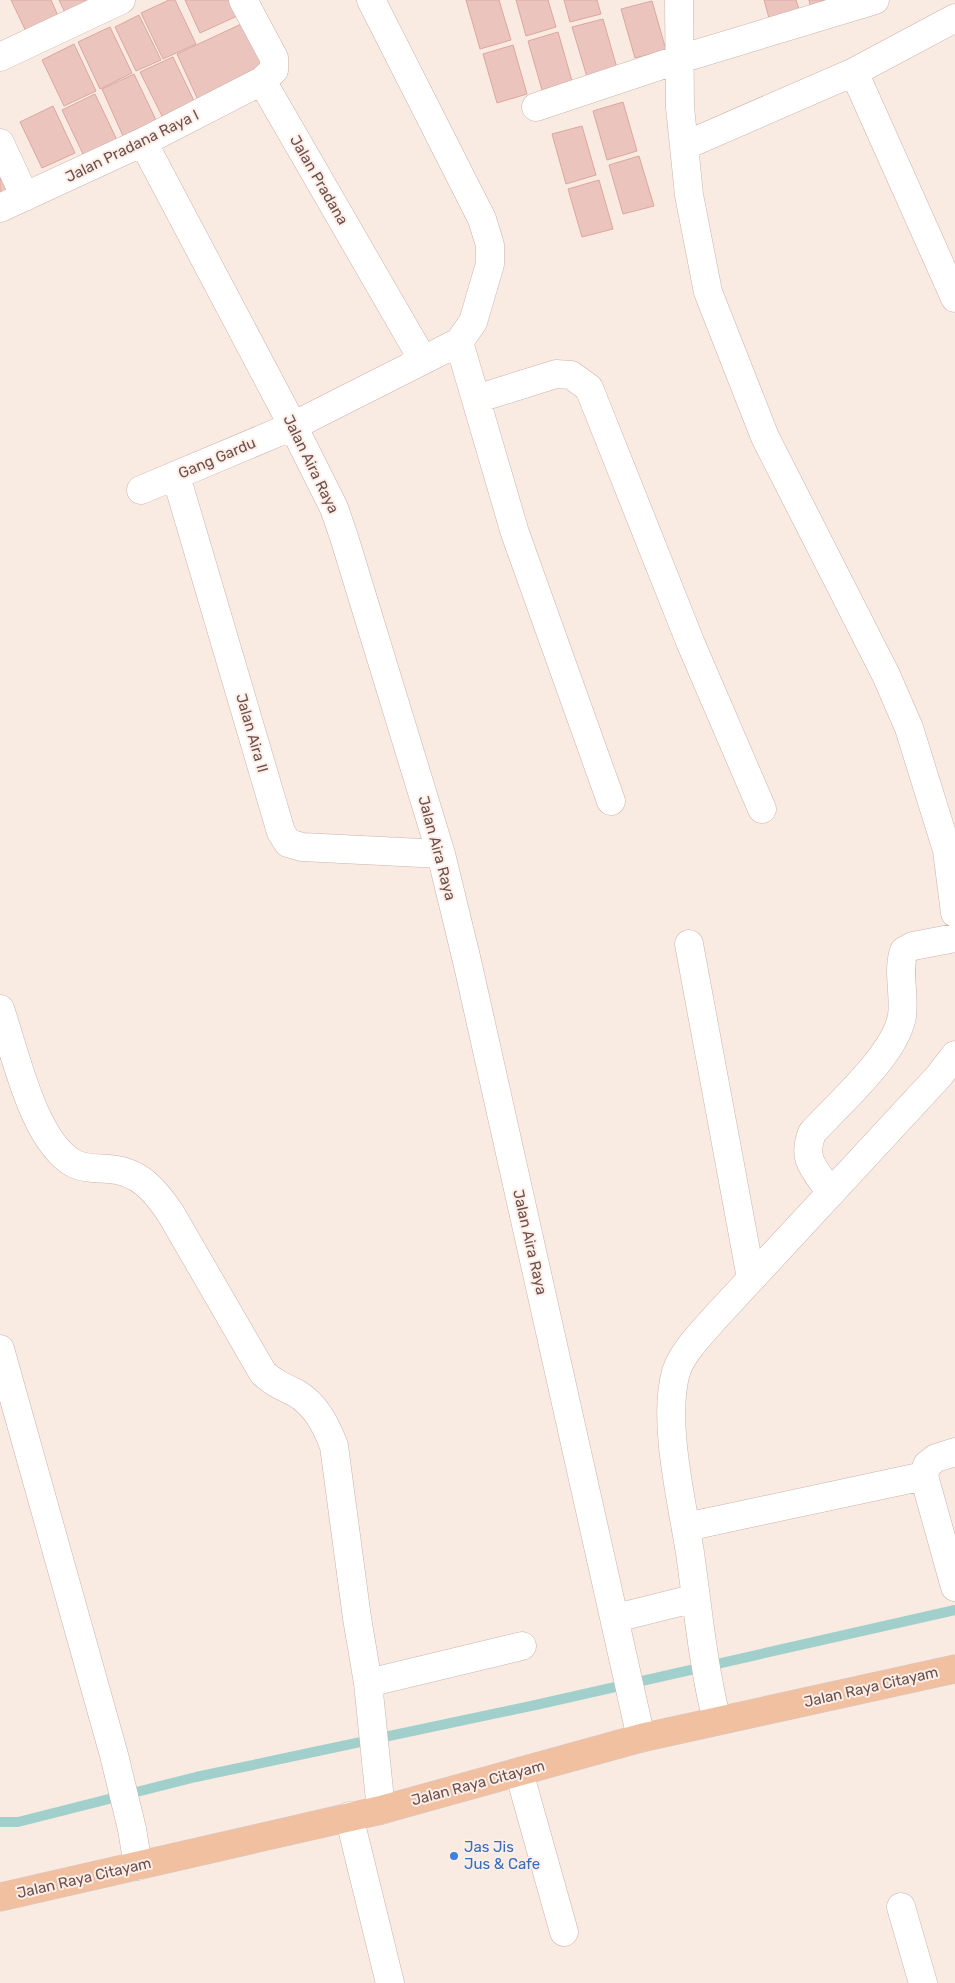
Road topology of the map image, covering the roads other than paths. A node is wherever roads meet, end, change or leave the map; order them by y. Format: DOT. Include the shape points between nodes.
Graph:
graph roads {
  1 [pos="121,0"];
  2 [pos="243,0"];
  3 [pos="371,0"];
  4 [pos="679,0"];
  5 [pos="875,0"];
  6 [pos="955,18"];
  7 [pos="0,57"];
  8 [pos="680,59"];
  9 [pos="854,72"];
  10 [pos="262,81"];
  11 [pos="536,107"];
  12 [pos="143,142"];
  13 [pos="0,143"];
  14 [pos="684,146"];
  15 [pos="25,197"];
  16 [pos="0,208"];
  17 [pos="955,298"];
  18 [pos="459,342"];
  19 [pos="423,360"];
  20 [pos="476,399"];
  21 [pos="294,426"];
  22 [pos="176,476"];
  23 [pos="141,490"];
  24 [pos="611,801"];
  25 [pos="762,809"];
  26 [pos="441,854"];
  27 [pos="955,913"];
  28 [pos="955,938"];
  29 [pos="689,944"];
  30 [pos="0,1009"];
  31 [pos="7,1053"];
  32 [pos="954,1062"];
  33 [pos="832,1193"];
  34 [pos="751,1278"];
  35 [pos="0,1349"];
  36 [pos="955,1452"];
  37 [pos="924,1476"];
  38 [pos="686,1528"];
  39 [pos="954,1580"];
  40 [pos="696,1598"];
  41 [pos="616,1619"];
  42 [pos="522,1646"];
  43 [pos="955,1669"];
  44 [pos="369,1689"];
  45 [pos="715,1712"];
  46 [pos="638,1726"];
  47 [pos="520,1772"];
  48 [pos="381,1810"];
  49 [pos="349,1816"];
  50 [pos="138,1866"];
  51 [pos="0,1897"];
  52 [pos="901,1907"];
  53 [pos="564,1932"];
  54 [pos="390,1983"];
  55 [pos="923,1983"];
  1 -- 7 [label="street"];
  2 -- 10 [label="street" via="274,58 274,70"];
  3 -- 18 [label="street" via="482,219 490,245 490,264 473,322"];
  4 -- 8 [label="street"];
  5 -- 8 [label="street"];
  6 -- 9 [label="street"];
  8 -- 11 [label="street"];
  8 -- 14 [label="street"];
  9 -- 14 [label="street"];
  9 -- 17 [label="street"];
  10 -- 12 [label="street, Jalan Pradana Raya I"];
  10 -- 19 [label="street, Jalan Pradana"];
  12 -- 15 [label="street, Jalan Pradana Raya I"];
  12 -- 21 [label="street, Jalan Aira Raya"];
  13 -- 15 [label="street"];
  14 -- 27 [label="street" via="708,292 765,437 886,675 909,728 948,850"];
  15 -- 16 [label="street, Jalan Pradana Raya I"];
  18 -- 19 [label="street, Gang Gardu"];
  18 -- 20 [label="street"];
  19 -- 21 [label="street, Gang Gardu"];
  20 -- 24 [label="street" via="515,533"];
  20 -- 25 [label="street" via="556,374 571,375 589,388 691,644"];
  21 -- 22 [label="street, Gang Gardu"];
  21 -- 26 [label="street, Jalan Aira Raya" via="336,515"];
  22 -- 23 [label="street, Gang Gardu"];
  22 -- 26 [label="street, Jalan Aira II" via="281,832 288,843 302,847"];
  26 -- 41 [label="street, Jalan Aira Raya"];
  28 -- 33 [label="street" via="913,946 904,951 900,961 902,1014 898,1031 885,1053 812,1133 807,1157"];
  29 -- 34 [label="street"];
  30 -- 31 [label="street"];
  31 -- 44 [label="street" via="41,1125 59,1151 76,1164 121,1170 137,1176 156,1192 263,1373 311,1406 326,1426 334,1446"];
  32 -- 33 [label="street"];
  33 -- 34 [label="street"];
  34 -- 38 [label="street" via="690,1348 676,1371 672,1391 673,1440"];
  35 -- 50 [label="street" via="114,1755"];
  36 -- 37 [label="street" via="926,1465"];
  37 -- 38 [label="street"];
  37 -- 39 [label="street"];
  38 -- 40 [label="street"];
  40 -- 41 [label="street"];
  40 -- 45 [label="street"];
  41 -- 46 [label="street, Jalan Aira Raya"];
  42 -- 44 [label="street"];
  43 -- 45 [label="main road, Jalan Raya Citayam"];
  44 -- 48 [label="street"];
  45 -- 46 [label="main road, Jalan Raya Citayam"];
  46 -- 47 [label="main road, Jalan Raya Citayam"];
  47 -- 48 [label="main road, Jalan Raya Citayam"];
  47 -- 53 [label="street"];
  48 -- 49 [label="main road, Jalan Raya Citayam"];
  49 -- 50 [label="main road, Jalan Raya Citayam"];
  49 -- 54 [label="street"];
  50 -- 51 [label="main road, Jalan Raya Citayam"];
  52 -- 55 [label="street"];
}
